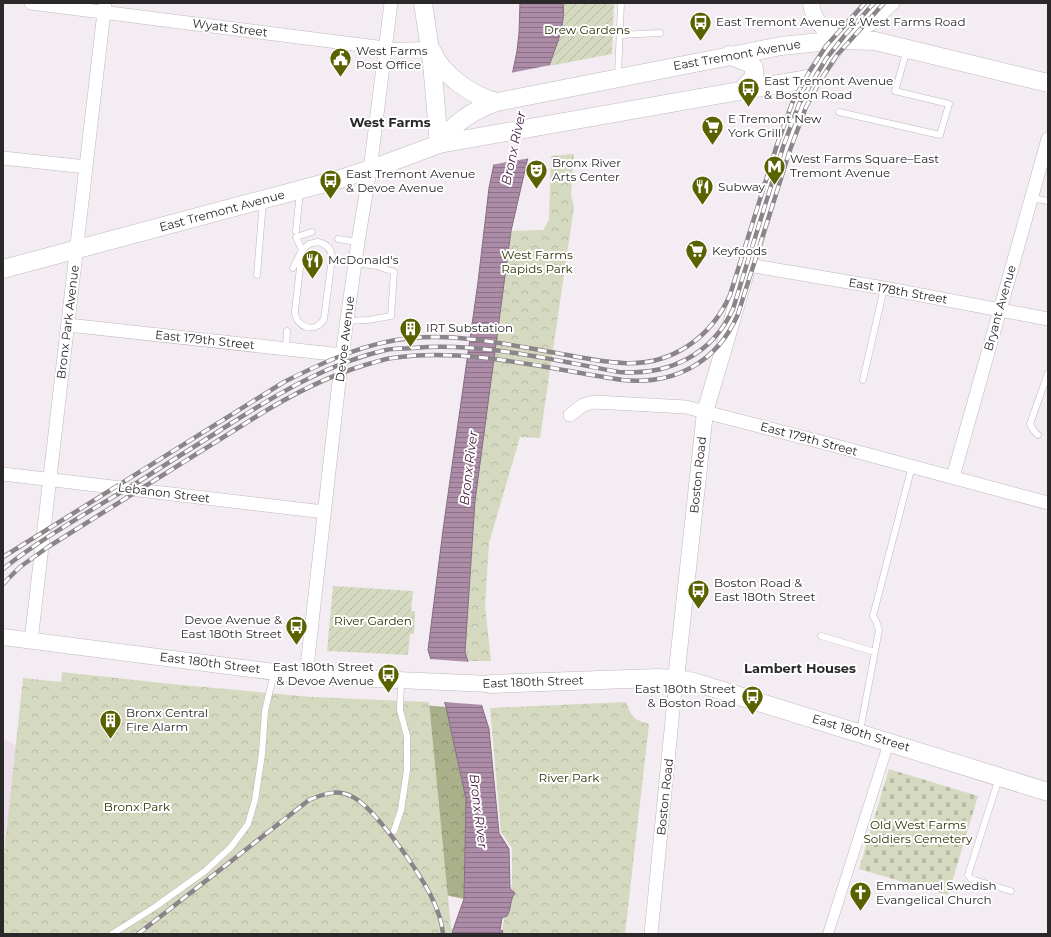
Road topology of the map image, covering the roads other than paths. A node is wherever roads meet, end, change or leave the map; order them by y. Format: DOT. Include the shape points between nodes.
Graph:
graph roads {
  1 [pos="31,3"];
  2 [pos="391,3"];
  3 [pos="423,3"];
  4 [pos="621,3"];
  5 [pos="811,3"];
  6 [pos="874,3"];
  7 [pos="893,3"];
  8 [pos="105,8"];
  9 [pos="660,33"];
  10 [pos="620,35"];
  11 [pos="840,40"];
  12 [pos="430,47"];
  13 [pos="385,48"];
  14 [pos="908,48"];
  15 [pos="729,55"];
  16 [pos="618,77"];
  17 [pos="814,78"];
  18 [pos="1048,83"];
  19 [pos="742,90"];
  20 [pos="497,102"];
  21 [pos="839,112"];
  22 [pos="1048,139"];
  23 [pos="440,144"];
  24 [pos="3,158"];
  25 [pos="86,167"];
  26 [pos="370,170"];
  27 [pos="301,190"];
  28 [pos="1031,198"];
  29 [pos="263,200"];
  30 [pos="1048,201"];
  31 [pos="296,231"];
  32 [pos="312,232"];
  33 [pos="338,239"];
  34 [pos="358,242"];
  35 [pos="77,250"];
  36 [pos="302,250"];
  37 [pos="355,264"];
  38 [pos="748,265"];
  39 [pos="293,268"];
  40 [pos="3,269"];
  41 [pos="257,275"];
  42 [pos="884,288"];
  43 [pos="1000,310"];
  44 [pos="1048,319"];
  45 [pos="347,321"];
  46 [pos="68,325"];
  47 [pos="287,331"];
  48 [pos="286,349"];
  49 [pos="342,355"];
  50 [pos="1048,373"];
  51 [pos="863,380"];
  52 [pos="705,412"];
  53 [pos="570,415"];
  54 [pos="1038,435"];
  55 [pos="912,466"];
  56 [pos="3,474"];
  57 [pos="953,477"];
  58 [pos="49,480"];
  59 [pos="1048,503"];
  60 [pos="324,512"];
  61 [pos="821,636"];
  62 [pos="3,638"];
  63 [pos="31,641"];
  64 [pos="875,652"];
  65 [pos="274,672"];
  66 [pos="306,676"];
  67 [pos="676,679"];
  68 [pos="401,681"];
  69 [pos="484,684"];
  70 [pos="860,733"];
  71 [pos="889,742"];
  72 [pos="1000,777"];
  73 [pos="1048,792"];
  74 [pos="394,831"];
  75 [pos="1011,891"];
  76 [pos="112,934"];
  77 [pos="651,934"];
  78 [pos="828,934"];
  1 -- 8 [label="street, Wyatt Street"];
  2 -- 13 [label="street, Devoe Avenue"];
  3 -- 12 [label="main road"];
  4 -- 10 [label="lane"];
  5 -- 11 [label="street" via="816,22"];
  6 -- 11 [label="main road, Boston Road"];
  7 -- 11 [label="street, Boston Road" via="865,28"];
  8 -- 13 [label="street, Wyatt Street"];
  8 -- 25 [label="street, Bronx Park Avenue"];
  9 -- 10 [label="lane"];
  10 -- 16 [label="lane"];
  11 -- 14 [label="main road, East Tremont Avenue" via="867,40"];
  11 -- 15 [label="main road, East Tremont Avenue" via="790,44"];
  11 -- 17 [label="main road, Boston Road"];
  12 -- 13 [label="street, Wyatt Street"];
  12 -- 20 [label="main road" via="442,67 457,80 480,97"];
  12 -- 23 [label="main road"];
  13 -- 26 [label="street, Devoe Avenue"];
  14 -- 18 [label="main road, East Tremont Avenue"];
  14 -- 21 [label="lane" via="895,91 949,104 940,135"];
  15 -- 16 [label="main road, East Tremont Avenue"];
  15 -- 19 [label="main road" via="751,64 754,68 754,77"];
  16 -- 20 [label="main road, East Tremont Avenue"];
  17 -- 19 [label="main road, East Tremont Avenue"];
  17 -- 38 [label="street, Boston Road" via="799,104 787,136"];
  19 -- 23 [label="main road, East Tremont Avenue"];
  20 -- 23 [label="main road, East Tremont Avenue" via="458,121"];
  22 -- 28 [label="street, Bryant Avenue"];
  23 -- 26 [label="main road, East Tremont Avenue"];
  24 -- 25 [label="street"];
  25 -- 35 [label="street, Bronx Park Avenue"];
  26 -- 27 [label="main road, East Tremont Avenue"];
  26 -- 34 [label="street, Devoe Avenue"];
  27 -- 29 [label="main road, East Tremont Avenue"];
  27 -- 31 [label="lane"];
  28 -- 30 [label="lane"];
  28 -- 43 [label="street, Bryant Avenue"];
  29 -- 35 [label="main road, East Tremont Avenue"];
  29 -- 41 [label="lane"];
  32 -- 36 [label="lane" via="296,237"];
  33 -- 34 [label="lane"];
  34 -- 37 [label="street, Devoe Avenue"];
  35 -- 40 [label="main road, East Tremont Avenue"];
  35 -- 46 [label="street, Bronx Park Avenue"];
  36 -- 36 [label="lane" via="295,315 300,324 312,328 321,324 325,316 332,254 328,247 318,242 309,244"];
  36 -- 39 [label="lane"];
  37 -- 45 [label="street, Devoe Avenue"];
  37 -- 45 [label="lane" via="377,266 394,272 391,316"];
  38 -- 42 [label="street, East 178th Street"];
  38 -- 52 [label="street, Boston Road"];
  42 -- 43 [label="street, East 178th Street"];
  42 -- 51 [label="lane"];
  43 -- 44 [label="street, East 178th Street"];
  43 -- 57 [label="street, Bryant Avenue"];
  45 -- 49 [label="street, Devoe Avenue"];
  46 -- 48 [label="street, East 179th Street"];
  46 -- 58 [label="street, Bronx Park Avenue"];
  47 -- 48 [label="lane"];
  48 -- 49 [label="street, East 179th Street"];
  49 -- 60 [label="street, Devoe Avenue"];
  50 -- 54 [label="lane" via="1030,424"];
  52 -- 53 [label="street, East 179th Street" via="680,406 601,402 583,405"];
  52 -- 55 [label="street, East 179th Street"];
  52 -- 67 [label="street, Boston Road"];
  55 -- 57 [label="street, East 179th Street"];
  55 -- 64 [label="lane" via="873,616 879,630"];
  56 -- 58 [label="street, Lebanon Street"];
  57 -- 59 [label="street, East 179th Street"];
  58 -- 60 [label="street, Lebanon Street"];
  58 -- 63 [label="street, Bronx Park Avenue"];
  60 -- 66 [label="street, Devoe Avenue"];
  61 -- 64 [label="lane"];
  62 -- 63 [label="street, East 180th Street"];
  63 -- 65 [label="street, East 180th Street"];
  64 -- 70 [label="lane"];
  65 -- 66 [label="street, East 180th Street"];
  65 -- 76 [label="lane" via="265,711 255,800 248,824 231,847 205,871"];
  66 -- 68 [label="street, East 180th Street"];
  67 -- 69 [label="main road, East 180th Street"];
  67 -- 70 [label="main road, East 180th Street" via="694,682"];
  67 -- 77 [label="street, Boston Road"];
  68 -- 69 [label="street, East 180th Street"];
  68 -- 74 [label="lane" via="400,710 407,736 407,770 401,810"];
  70 -- 71 [label="main road, East 180th Street"];
  71 -- 72 [label="main road, East 180th Street"];
  71 -- 78 [label="street"];
  72 -- 73 [label="main road, East 180th Street"];
  72 -- 75 [label="lane" via="968,875 971,879"];
}
